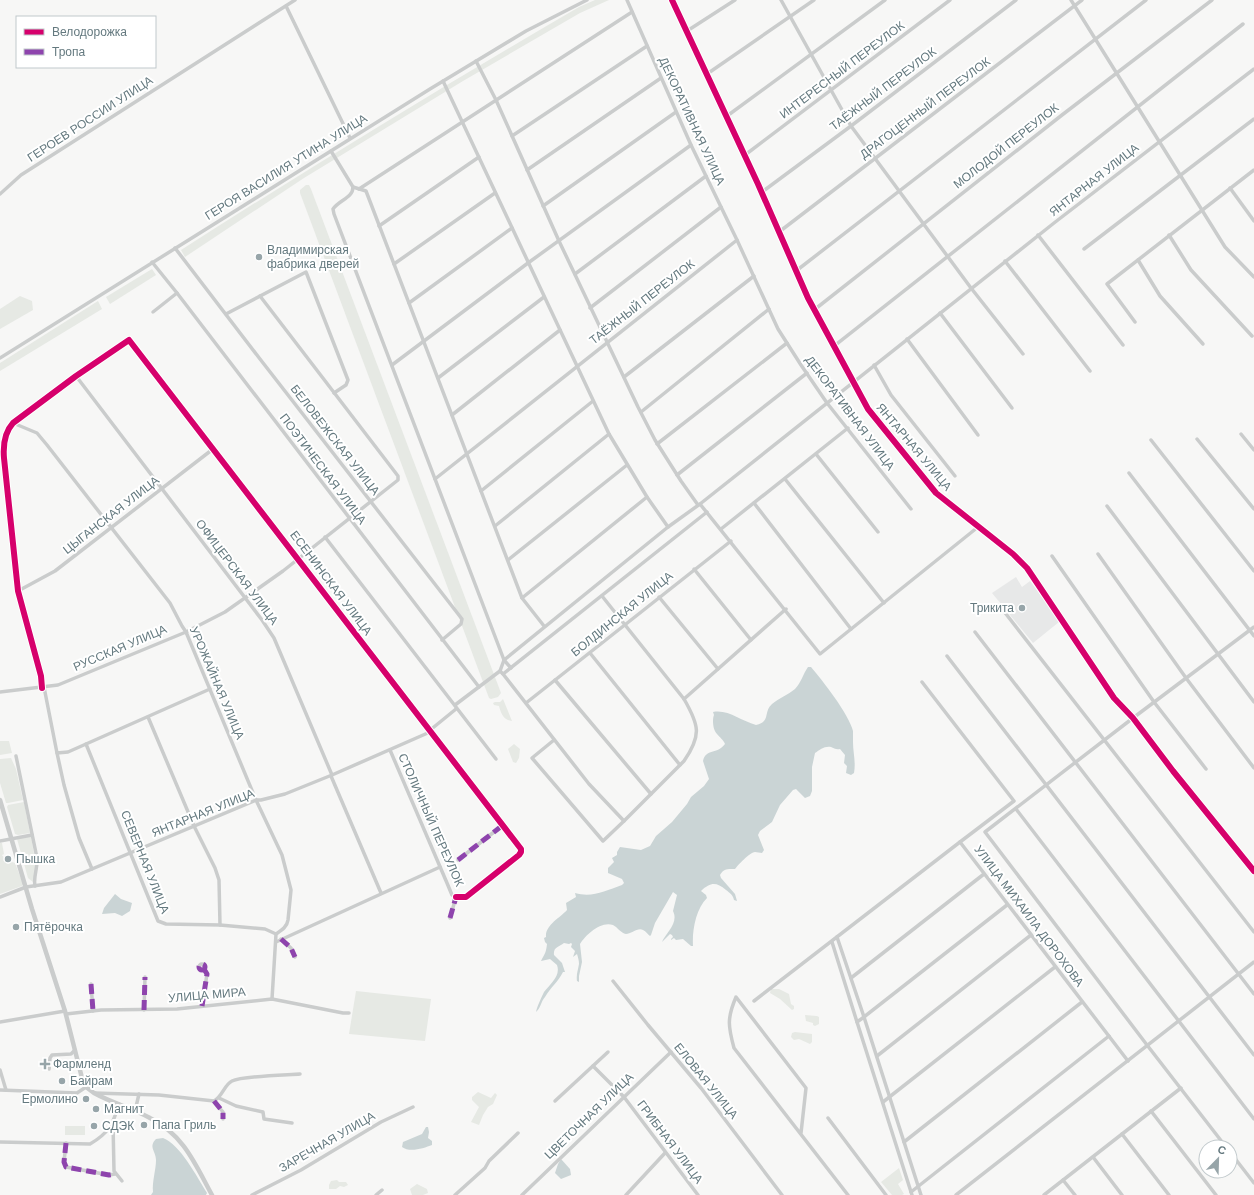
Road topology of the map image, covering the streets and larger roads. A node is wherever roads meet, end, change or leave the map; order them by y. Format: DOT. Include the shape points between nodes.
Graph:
graph roads {
  1 [pos="295,0"];
  2 [pos="587,0"];
  3 [pos="627,0"];
  4 [pos="672,0"];
  5 [pos="735,0"];
  6 [pos="780,0"];
  7 [pos="814,0"];
  8 [pos="885,0"];
  9 [pos="950,0"];
  10 [pos="1016,0"];
  11 [pos="1071,0"];
  12 [pos="1082,0"];
  13 [pos="1146,0"];
  14 [pos="1212,0"];
  15 [pos="286,6"];
  16 [pos="1075,6"];
  17 [pos="632,12"];
  18 [pos="790,17"];
  19 [pos="1243,24"];
  20 [pos="687,31"];
  21 [pos="1096,39"];
  22 [pos="647,46"];
  23 [pos="812,55"];
  24 [pos="476,61"];
  25 [pos="1254,69"];
  26 [pos="1116,73"];
  27 [pos="707,74"];
  28 [pos="661,78"];
  29 [pos="443,81"];
  30 [pos="831,90"];
  31 [pos="496,100"];
  32 [pos="1138,106"];
  33 [pos="676,112"];
  34 [pos="727,116"];
  35 [pos="1254,119"];
  36 [pos="462,122"];
  37 [pos="851,126"];
  38 [pos="512,136"];
  39 [pos="350,138"];
  40 [pos="1159,142"];
  41 [pos="691,145"];
  42 [pos="331,151"];
  43 [pos="745,155"];
  44 [pos="479,157"];
  45 [pos="875,159"];
  46 [pos="527,170"];
  47 [pos="1254,170"];
  48 [pos="706,176"];
  49 [pos="1180,176"];
  50 [pos="353,187"];
  51 [pos="1230,188"];
  52 [pos="359,189"];
  53 [pos="899,191"];
  54 [pos="762,192"];
  55 [pos="495,193"];
  56 [pos="0,194"];
  57 [pos="543,206"];
  58 [pos="721,207"];
  59 [pos="1202,210"];
  60 [pos="1254,221"];
  61 [pos="924,223"];
  62 [pos="379,226"];
  63 [pos="512,228"];
  64 [pos="779,232"];
  65 [pos="1038,235"];
  66 [pos="1169,235"];
  67 [pos="738,240"];
  68 [pos="559,241"];
  69 [pos="175,248"];
  70 [pos="1084,248"];
  71 [pos="948,255"];
  72 [pos="1138,260"];
  73 [pos="1005,261"];
  74 [pos="152,262"];
  75 [pos="528,263"];
  76 [pos="394,264"];
  77 [pos="796,271"];
  78 [pos="575,274"];
  79 [pos="754,276"];
  80 [pos="1254,278"];
  81 [pos="971,288"];
  82 [pos="177,293"];
  83 [pos="260,296"];
  84 [pos="544,297"];
  85 [pos="409,302"];
  86 [pos="590,308"];
  87 [pos="769,309"];
  88 [pos="814,310"];
  89 [pos="154,312"];
  90 [pos="940,313"];
  91 [pos="226,314"];
  92 [pos="1135,322"];
  93 [pos="560,330"];
  94 [pos="1252,336"];
  95 [pos="907,339"];
  96 [pos="424,341"];
  97 [pos="607,342"];
  98 [pos="787,343"];
  99 [pos="1202,344"];
  100 [pos="1123,345"];
  101 [pos="834,346"];
  102 [pos="1023,354"];
  103 [pos="0,358"];
  104 [pos="392,365"];
  105 [pos="874,365"];
  106 [pos="577,366"];
  107 [pos="1090,371"];
  108 [pos="807,373"];
  109 [pos="76,376"];
  110 [pos="624,377"];
  111 [pos="438,378"];
  112 [pos="853,382"];
  113 [pos="334,393"];
  114 [pos="593,401"];
  115 [pos="827,403"];
  116 [pos="1012,408"];
  117 [pos="640,412"];
  118 [pos="452,415"];
  119 [pos="13,423"];
  120 [pos="848,428"];
  121 [pos="609,434"];
  122 [pos="1241,434"];
  123 [pos="978,435"];
  124 [pos="1197,439"];
  125 [pos="1151,440"];
  126 [pos="657,444"];
  127 [pos="213,449"];
  128 [pos="1254,450"];
  129 [pos="467,453"];
  130 [pos="816,454"];
  131 [pos="627,465"];
  132 [pos="1129,473"];
  133 [pos="677,475"];
  134 [pos="955,476"];
  135 [pos="434,479"];
  136 [pos="785,479"];
  137 [pos="162,489"];
  138 [pos="481,491"];
  139 [pos="647,497"];
  140 [pos="370,501"];
  141 [pos="754,503"];
  142 [pos="699,504"];
  143 [pos="1107,506"];
  144 [pos="911,508"];
  145 [pos="1254,509"];
  146 [pos="708,512"];
  147 [pos="349,518"];
  148 [pos="495,526"];
  149 [pos="668,527"];
  150 [pos="978,527"];
  151 [pos="111,528"];
  152 [pos="721,529"];
  153 [pos="878,532"];
  154 [pos="326,537"];
  155 [pos="731,541"];
  156 [pos="1098,554"];
  157 [pos="1052,556"];
  158 [pos="298,559"];
  159 [pos="508,560"];
  160 [pos="694,569"];
  161 [pos="1254,571"];
  162 [pos="18,591"];
  163 [pos="602,596"];
  164 [pos="659,597"];
  165 [pos="245,598"];
  166 [pos="522,598"];
  167 [pos="884,603"];
  168 [pos="999,605"];
  169 [pos="786,609"];
  170 [pos="625,625"];
  171 [pos="544,626"];
  172 [pos="1254,627"];
  173 [pos="852,629"];
  174 [pos="1250,630"];
  175 [pos="186,632"];
  176 [pos="975,632"];
  177 [pos="1254,636"];
  178 [pos="442,640"];
  179 [pos="751,640"];
  180 [pos="590,653"];
  181 [pos="1217,654"];
  182 [pos="947,656"];
  183 [pos="504,660"];
  184 [pos="511,668"];
  185 [pos="718,669"];
  186 [pos="502,673"];
  187 [pos="1186,678"];
  188 [pos="555,680"];
  189 [pos="922,682"];
  190 [pos="43,687"];
  191 [pos="479,687"];
  192 [pos="210,689"];
  193 [pos="0,692"];
  194 [pos="684,699"];
  195 [pos="1154,702"];
  196 [pos="1254,702"];
  197 [pos="526,703"];
  198 [pos="456,707"];
  199 [pos="148,717"];
  200 [pos="1133,718"];
  201 [pos="429,731"];
  202 [pos="554,740"];
  203 [pos="1104,740"];
  204 [pos="86,744"];
  205 [pos="390,750"];
  206 [pos="57,753"];
  207 [pos="16,756"];
  208 [pos="496,759"];
  209 [pos="1075,763"];
  210 [pos="680,765"];
  211 [pos="1254,768"];
  212 [pos="1206,769"];
  213 [pos="332,775"];
  214 [pos="1046,785"];
  215 [pos="651,794"];
  216 [pos="0,800"];
  217 [pos="256,800"];
  218 [pos="1016,809"];
  219 [pos="624,821"];
  220 [pos="503,825"];
  221 [pos="194,826"];
  222 [pos="32,835"];
  223 [pos="12,839"];
  224 [pos="0,841"];
  225 [pos="960,842"];
  226 [pos="132,853"];
  227 [pos="458,860"];
  228 [pos="440,867"];
  229 [pos="92,869"];
  230 [pos="1254,871"];
  231 [pos="984,874"];
  232 [pos="35,886"];
  233 [pos="26,887"];
  234 [pos="381,893"];
  235 [pos="0,897"];
  236 [pos="456,897"];
  237 [pos="1008,905"];
  238 [pos="450,918"];
  239 [pos="220,925"];
  240 [pos="1254,932"];
  241 [pos="276,934"];
  242 [pos="1031,935"];
  243 [pos="837,937"];
  244 [pos="281,939"];
  245 [pos="276,942"];
  246 [pos="832,942"];
  247 [pos="295,957"];
  248 [pos="1254,962"];
  249 [pos="1055,967"];
  250 [pos="204,970"];
  251 [pos="1239,974"];
  252 [pos="145,977"];
  253 [pos="851,978"];
  254 [pos="613,981"];
  255 [pos="91,984"];
  256 [pos="1254,994"];
  257 [pos="1210,997"];
  258 [pos="272,999"];
  259 [pos="754,1001"];
  260 [pos="1082,1002"];
  261 [pos="202,1006"];
  262 [pos="144,1010"];
  263 [pos="93,1011"];
  264 [pos="65,1013"];
  265 [pos="348,1013"];
  266 [pos="864,1017"];
  267 [pos="1178,1021"];
  268 [pos="0,1022"];
  269 [pos="857,1022"];
  270 [pos="1108,1036"];
  271 [pos="1147,1046"];
  272 [pos="75,1050"];
  273 [pos="608,1052"];
  274 [pos="671,1052"];
  275 [pos="1254,1055"];
  276 [pos="877,1056"];
  277 [pos="1128,1061"];
  278 [pos="593,1066"];
  279 [pos="49,1069"];
  280 [pos="0,1070"];
  281 [pos="300,1074"];
  282 [pos="86,1087"];
  283 [pos="1181,1088"];
  284 [pos="0,1090"];
  285 [pos="6,1090"];
  286 [pos="94,1093"];
  287 [pos="139,1094"];
  288 [pos="890,1096"];
  289 [pos="624,1097"];
  290 [pos="219,1098"];
  291 [pos="214,1101"];
  292 [pos="555,1101"];
  293 [pos="882,1102"];
  294 [pos="119,1104"];
  295 [pos="413,1107"];
  296 [pos="135,1111"];
  297 [pos="1151,1111"];
  298 [pos="828,1118"];
  299 [pos="223,1119"];
  300 [pos="1254,1120"];
  301 [pos="113,1123"];
  302 [pos="292,1124"];
  303 [pos="518,1133"];
  304 [pos="801,1133"];
  305 [pos="1122,1134"];
  306 [pos="1220,1139"];
  307 [pos="0,1142"];
  308 [pos="904,1142"];
  309 [pos="66,1143"];
  310 [pos="665,1153"];
  311 [pos="1093,1157"];
  312 [pos="1238,1162"];
  313 [pos="115,1174"];
  314 [pos="1063,1180"];
  315 [pos="122,1181"];
  316 [pos="1254,1183"];
  317 [pos="918,1186"];
  318 [pos="382,1190"];
  319 [pos="912,1194"];
  320 [pos="212,1195"];
  321 [pos="252,1195"];
  322 [pos="376,1195"];
  323 [pos="455,1195"];
  324 [pos="522,1195"];
  325 [pos="626,1195"];
  326 [pos="698,1195"];
  327 [pos="782,1195"];
  328 [pos="848,1195"];
  329 [pos="886,1195"];
  330 [pos="921,1195"];
  331 [pos="956,1195"];
  332 [pos="1044,1195"];
  333 [pos="1075,1195"];
  334 [pos="1122,1195"];
  335 [pos="1169,1195"];
  336 [pos="1216,1195"];
  1 -- 15 [label="street, ГЕРОЕВ РОССИИ УЛИЦА"];
  2 -- 24 [label="street, ГЕРОЯ ВАСИЛИЯ УТИНА УЛИЦА" via="526,31"];
  3 -- 17 [label="street, ДЕКОРАТИВНАЯ УЛИЦА"];
  4 -- 20 [label="street"];
  5 -- 20 [label="street"];
  6 -- 18 [label="street"];
  7 -- 18 [label="street"];
  8 -- 23 [label="street"];
  9 -- 30 [label="street, ИНТЕРЕСНЫЙ ПЕРЕУЛОК"];
  10 -- 37 [label="street, ТАЁЖНЫЙ ПЕРЕУЛОК"];
  11 -- 16 [label="street"];
  12 -- 16 [label="street, ДРАГОЦЕННЫЙ ПЕРЕУЛОК"];
  13 -- 21 [label="street"];
  14 -- 26 [label="street, МОЛОДОЙ ПЕРЕУЛОК"];
  15 -- 39 [label="street"];
  15 -- 56 [label="street, ГЕРОЕВ РОССИИ УЛИЦА" via="21,175"];
  16 -- 21 [label="street"];
  16 -- 45 [label="street, ДРАГОЦЕННЫЙ ПЕРЕУЛОК"];
  17 -- 22 [label="street, ДЕКОРАТИВНАЯ УЛИЦА"];
  17 -- 31 [label="street"];
  18 -- 23 [label="street"];
  18 -- 27 [label="street"];
  19 -- 32 [label="street"];
  20 -- 27 [label="street"];
  21 -- 26 [label="street"];
  21 -- 53 [label="street"];
  22 -- 28 [label="street, ДЕКОРАТИВНАЯ УЛИЦА"];
  22 -- 38 [label="street"];
  23 -- 30 [label="street"];
  23 -- 34 [label="street"];
  24 -- 29 [label="street, ГЕРОЯ ВАСИЛИЯ УТИНА УЛИЦА"];
  24 -- 31 [label="street"];
  25 -- 40 [label="street, ЯНТАРНАЯ УЛИЦА"];
  26 -- 32 [label="street"];
  26 -- 61 [label="street, МОЛОДОЙ ПЕРЕУЛОК"];
  27 -- 34 [label="street"];
  28 -- 33 [label="street, ДЕКОРАТИВНАЯ УЛИЦА"];
  28 -- 46 [label="street"];
  29 -- 36 [label="street"];
  29 -- 39 [label="street, ГЕРОЯ ВАСИЛИЯ УТИНА УЛИЦА"];
  30 -- 37 [label="street"];
  30 -- 43 [label="street, ИНТЕРЕСНЫЙ ПЕРЕУЛОК"];
  31 -- 36 [label="street"];
  31 -- 38 [label="street"];
  32 -- 40 [label="street"];
  32 -- 71 [label="street"];
  33 -- 41 [label="street, ДЕКОРАТИВНАЯ УЛИЦА"];
  33 -- 57 [label="street"];
  34 -- 43 [label="street"];
  35 -- 49 [label="street"];
  36 -- 44 [label="street"];
  36 -- 52 [label="street"];
  37 -- 45 [label="street"];
  37 -- 54 [label="street, ТАЁЖНЫЙ ПЕРЕУЛОК"];
  38 -- 46 [label="street"];
  39 -- 42 [label="street, ГЕРОЯ ВАСИЛИЯ УТИНА УЛИЦА"];
  40 -- 49 [label="street"];
  40 -- 65 [label="street, ЯНТАРНАЯ УЛИЦА"];
  41 -- 48 [label="street, ДЕКОРАТИВНАЯ УЛИЦА"];
  41 -- 68 [label="street"];
  42 -- 50 [label="street"];
  42 -- 69 [label="street, ГЕРОЯ ВАСИЛИЯ УТИНА УЛИЦА"];
  43 -- 54 [label="street"];
  44 -- 55 [label="street"];
  44 -- 62 [label="street"];
  45 -- 53 [label="street"];
  45 -- 64 [label="street, ДРАГОЦЕННЫЙ ПЕРЕУЛОК"];
  46 -- 57 [label="street"];
  47 -- 51 [label="street"];
  48 -- 58 [label="street, ДЕКОРАТИВНАЯ УЛИЦА"];
  48 -- 78 [label="street"];
  49 -- 59 [label="street"];
  49 -- 70 [label="street"];
  50 -- 52 [label="street"];
  50 -- 104 [label="street" via="350,195 333,209 334,214"];
  51 -- 59 [label="street"];
  51 -- 60 [label="street"];
  52 -- 62 [label="street" via="366,192"];
  53 -- 61 [label="street"];
  53 -- 77 [label="street"];
  54 -- 64 [label="street"];
  55 -- 63 [label="street"];
  55 -- 76 [label="street"];
  57 -- 68 [label="street"];
  58 -- 67 [label="street, ДЕКОРАТИВНАЯ УЛИЦА"];
  58 -- 86 [label="street"];
  59 -- 66 [label="street"];
  59 -- 80 [label="street" via="1224,247"];
  61 -- 71 [label="street"];
  61 -- 88 [label="street, МОЛОДОЙ ПЕРЕУЛОК"];
  62 -- 76 [label="street"];
  63 -- 75 [label="street"];
  63 -- 85 [label="street"];
  64 -- 77 [label="street"];
  65 -- 73 [label="street, ЯНТАРНАЯ УЛИЦА"];
  65 -- 100 [label="street"];
  66 -- 72 [label="street"];
  66 -- 94 [label="street" via="1191,270"];
  67 -- 79 [label="street, ДЕКОРАТИВНАЯ УЛИЦА"];
  67 -- 97 [label="street, ТАЁЖНЫЙ ПЕРЕУЛОК"];
  68 -- 75 [label="street"];
  68 -- 78 [label="street"];
  69 -- 74 [label="street, ГЕРОЯ ВАСИЛИЯ УТИНА УЛИЦА"];
  69 -- 91 [label="street, БЕЛОВЕЖСКАЯ УЛИЦА"];
  71 -- 81 [label="street"];
  71 -- 101 [label="street"];
  72 -- 92 [label="street" via="1107,284"];
  72 -- 99 [label="street" via="1160,296"];
  73 -- 81 [label="street, ЯНТАРНАЯ УЛИЦА"];
  73 -- 107 [label="street"];
  74 -- 82 [label="street, ПОЭТИЧЕСКАЯ УЛИЦА"];
  74 -- 103 [label="street, ГЕРОЯ ВАСИЛИЯ УТИНА УЛИЦА"];
  75 -- 84 [label="street"];
  75 -- 96 [label="street"];
  76 -- 85 [label="street"];
  77 -- 88 [label="street"];
  78 -- 86 [label="street"];
  79 -- 87 [label="street, ДЕКОРАТИВНАЯ УЛИЦА"];
  79 -- 110 [label="street"];
  81 -- 90 [label="street, ЯНТАРНАЯ УЛИЦА"];
  81 -- 102 [label="street"];
  82 -- 89 [label="street"];
  82 -- 147 [label="street, ПОЭТИЧЕСКАЯ УЛИЦА"];
  83 -- 91 [label="street"];
  83 -- 113 [label="street"];
  83 -- 113 [label="street" via="304,271 307,273 348,380 346,385"];
  84 -- 93 [label="street"];
  84 -- 111 [label="street"];
  85 -- 96 [label="street"];
  86 -- 97 [label="street"];
  87 -- 98 [label="street, ДЕКОРАТИВНАЯ УЛИЦА"];
  87 -- 117 [label="street"];
  88 -- 101 [label="street"];
  90 -- 95 [label="street, ЯНТАРНАЯ УЛИЦА"];
  90 -- 116 [label="street"];
  91 -- 140 [label="street, БЕЛОВЕЖСКАЯ УЛИЦА"];
  93 -- 106 [label="street"];
  93 -- 118 [label="street"];
  95 -- 105 [label="street, ЯНТАРНАЯ УЛИЦА"];
  95 -- 123 [label="street"];
  96 -- 104 [label="street"];
  96 -- 111 [label="street"];
  97 -- 106 [label="street, ТАЁЖНЫЙ ПЕРЕУЛОК"];
  97 -- 110 [label="street"];
  98 -- 108 [label="street, ДЕКОРАТИВНАЯ УЛИЦА"];
  98 -- 126 [label="street"];
  101 -- 112 [label="street"];
  104 -- 135 [label="street"];
  105 -- 112 [label="street, ЯНТАРНАЯ УЛИЦА"];
  105 -- 134 [label="street" via="891,395"];
  106 -- 114 [label="street"];
  106 -- 129 [label="street, ТАЁЖНЫЙ ПЕРЕУЛОК"];
  108 -- 115 [label="street, ДЕКОРАТИВНАЯ УЛИЦА"];
  108 -- 133 [label="street"];
  109 -- 119 [label="street"];
  109 -- 127 [label="street, ЕСЕНИНСКАЯ УЛИЦА" via="129,340"];
  109 -- 137 [label="street, ОФИЦЕРСКАЯ УЛИЦА"];
  110 -- 117 [label="street"];
  111 -- 118 [label="street"];
  112 -- 115 [label="street, ЯНТАРНАЯ УЛИЦА"];
  112 -- 150 [label="street, ЯНТАРНАЯ УЛИЦА" via="868,409 936,493"];
  113 -- 140 [label="street, РУССКАЯ УЛИЦА" via="398,476 398,480"];
  114 -- 121 [label="street"];
  114 -- 138 [label="street"];
  115 -- 120 [label="street, ДЕКОРАТИВНАЯ УЛИЦА"];
  115 -- 142 [label="street, ЯНТАРНАЯ УЛИЦА"];
  117 -- 126 [label="street"];
  118 -- 129 [label="street"];
  119 -- 151 [label="street, УРОЖАЙНАЯ УЛИЦА" via="37,433"];
  119 -- 162 [label="street" via="5,436 3,446"];
  120 -- 130 [label="street"];
  120 -- 144 [label="street, ДЕКОРАТИВНАЯ УЛИЦА"];
  121 -- 131 [label="street"];
  121 -- 148 [label="street"];
  122 -- 128 [label="street"];
  124 -- 145 [label="street"];
  125 -- 161 [label="street"];
  126 -- 133 [label="street"];
  127 -- 137 [label="street, ЦЫГАНСКАЯ УЛИЦА"];
  127 -- 158 [label="street, ЕСЕНИНСКАЯ УЛИЦА"];
  129 -- 135 [label="street, ТАЁЖНЫЙ ПЕРЕУЛОК"];
  129 -- 138 [label="street"];
  130 -- 136 [label="street"];
  130 -- 153 [label="street"];
  131 -- 139 [label="street"];
  131 -- 159 [label="street"];
  132 -- 174 [label="street"];
  133 -- 142 [label="street"];
  135 -- 183 [label="street"];
  136 -- 141 [label="street"];
  136 -- 167 [label="street"];
  137 -- 151 [label="street, ЦЫГАНСКАЯ УЛИЦА"];
  137 -- 165 [label="street, ОФИЦЕРСКАЯ УЛИЦА"];
  138 -- 148 [label="street"];
  139 -- 149 [label="street"];
  139 -- 166 [label="street"];
  140 -- 147 [label="street, РУССКАЯ УЛИЦА"];
  140 -- 178 [label="street, БЕЛОВЕЖСКАЯ УЛИЦА" via="462,619 461,624"];
  141 -- 152 [label="street"];
  141 -- 173 [label="street"];
  142 -- 146 [label="street"];
  142 -- 149 [label="street, ЯНТАРНАЯ УЛИЦА"];
  143 -- 181 [label="street"];
  146 -- 152 [label="street"];
  146 -- 163 [label="street, ЯНТАРНАЯ УЛИЦА"];
  147 -- 154 [label="street, РУССКАЯ УЛИЦА"];
  147 -- 178 [label="street, ПОЭТИЧЕСКАЯ УЛИЦА"];
  148 -- 159 [label="street"];
  149 -- 171 [label="street, ЯНТАРНАЯ УЛИЦА"];
  150 -- 167 [label="street"];
  150 -- 200 [label="street, ЯНТАРНАЯ УЛИЦА" via="1027,568 1114,698"];
  151 -- 162 [label="street, ЦЫГАНСКАЯ УЛИЦА" via="56,571"];
  151 -- 175 [label="street, УРОЖАЙНАЯ УЛИЦА" via="170,603"];
  152 -- 155 [label="street"];
  154 -- 158 [label="street, РУССКАЯ УЛИЦА"];
  154 -- 198 [label="street"];
  155 -- 160 [label="street, БОЛДИНСКАЯ УЛИЦА"];
  155 -- 169 [label="street"];
  156 -- 187 [label="street"];
  157 -- 195 [label="street"];
  158 -- 165 [label="street, РУССКАЯ УЛИЦА"];
  158 -- 201 [label="street, ЕСЕНИНСКАЯ УЛИЦА"];
  159 -- 166 [label="street"];
  160 -- 164 [label="street, БОЛДИНСКАЯ УЛИЦА"];
  160 -- 179 [label="street"];
  162 -- 190 [label="street"];
  163 -- 170 [label="street"];
  163 -- 184 [label="street, ЯНТАРНАЯ УЛИЦА"];
  164 -- 170 [label="street, БОЛДИНСКАЯ УЛИЦА"];
  164 -- 185 [label="street"];
  165 -- 175 [label="street, РУССКАЯ УЛИЦА" via="225,612"];
  165 -- 213 [label="street, ОФИЦЕРСКАЯ УЛИЦА" via="274,638"];
  166 -- 171 [label="street"];
  167 -- 173 [label="street"];
  168 -- 203 [label="street"];
  169 -- 173 [label="street" via="820,654"];
  169 -- 179 [label="street"];
  170 -- 180 [label="street, БОЛДИНСКАЯ УЛИЦА"];
  170 -- 194 [label="street"];
  171 -- 183 [label="street, ЯНТАРНАЯ УЛИЦА"];
  172 -- 174 [label="street"];
  174 -- 177 [label="street"];
  174 -- 181 [label="street"];
  175 -- 190 [label="street, РУССКАЯ УЛИЦА" via="58,685"];
  175 -- 192 [label="street, УРОЖАЙНАЯ УЛИЦА"];
  176 -- 209 [label="street"];
  178 -- 191 [label="street, ПОЭТИЧЕСКАЯ УЛИЦА"];
  179 -- 185 [label="street"];
  180 -- 188 [label="street, БОЛДИНСКАЯ УЛИЦА"];
  180 -- 210 [label="street"];
  181 -- 187 [label="street"];
  181 -- 196 [label="street"];
  182 -- 214 [label="street"];
  183 -- 184 [label="street"];
  183 -- 186 [label="street"];
  184 -- 186 [label="street, ЯНТАРНАЯ УЛИЦА"];
  185 -- 194 [label="street"];
  186 -- 191 [label="street, ЯНТАРНАЯ УЛИЦА"];
  186 -- 197 [label="street"];
  187 -- 195 [label="street"];
  187 -- 211 [label="street"];
  188 -- 197 [label="street, БОЛДИНСКАЯ УЛИЦА"];
  188 -- 215 [label="street"];
  189 -- 225 [label="street, УЛИЦА МИХАИЛА ДОРОХОВА" via="1014,801"];
  190 -- 193 [label="street, РУССКАЯ УЛИЦА"];
  190 -- 206 [label="street"];
  191 -- 198 [label="street, ЯНТАРНАЯ УЛИЦА"];
  192 -- 199 [label="street"];
  192 -- 217 [label="street, УРОЖАЙНАЯ УЛИЦА"];
  194 -- 210 [label="street" via="694,716 697,734 691,750"];
  195 -- 200 [label="street"];
  195 -- 212 [label="street"];
  197 -- 202 [label="street"];
  198 -- 201 [label="street, ЯНТАРНАЯ УЛИЦА"];
  198 -- 208 [label="street"];
  199 -- 204 [label="street"];
  199 -- 221 [label="street"];
  200 -- 203 [label="street"];
  200 -- 230 [label="street, ЯНТАРНАЯ УЛИЦА"];
  201 -- 205 [label="street, ЯНТАРНАЯ УЛИЦА"];
  201 -- 220 [label="street, ЕСЕНИНСКАЯ УЛИЦА"];
  202 -- 219 [label="street" via="589,784"];
  202 -- 219 [label="street" via="532,758 603,840"];
  203 -- 209 [label="street"];
  203 -- 240 [label="street"];
  204 -- 206 [label="street" via="68,752"];
  204 -- 226 [label="street, СЕВЕРНАЯ УЛИЦА"];
  205 -- 213 [label="street, ЯНТАРНАЯ УЛИЦА"];
  205 -- 228 [label="street, СТОЛИЧНЫЙ ПЕРЕУЛОК"];
  206 -- 229 [label="street" via="79,838"];
  207 -- 222 [label="street"];
  209 -- 214 [label="street"];
  209 -- 251 [label="street"];
  210 -- 215 [label="street"];
  213 -- 217 [label="street, ЯНТАРНАЯ УЛИЦА" via="285,794"];
  213 -- 234 [label="street, ОФИЦЕРСКАЯ УЛИЦА"];
  214 -- 218 [label="street"];
  214 -- 257 [label="street"];
  215 -- 219 [label="street"];
  216 -- 223 [label="street"];
  217 -- 221 [label="street, ЯНТАРНАЯ УЛИЦА"];
  217 -- 241 [label="street, УРОЖАЙНАЯ УЛИЦА" via="282,855 291,890 288,924"];
  218 -- 267 [label="street"];
  218 -- 271 [label="street" via="985,832"];
  220 -- 227 [label="street"];
  220 -- 236 [label="street, ЕСЕНИНСКАЯ УЛИЦА" via="521,852 466,897"];
  221 -- 226 [label="street, ЯНТАРНАЯ УЛИЦА"];
  221 -- 239 [label="street" via="219,880"];
  222 -- 223 [label="street"];
  222 -- 232 [label="street" via="38,865"];
  223 -- 224 [label="street"];
  223 -- 233 [label="street"];
  225 -- 231 [label="street, УЛИЦА МИХАИЛА ДОРОХОВА"];
  225 -- 243 [label="street"];
  226 -- 229 [label="street, ЯНТАРНАЯ УЛИЦА"];
  226 -- 239 [label="street, СЕВЕРНАЯ УЛИЦА" via="158,921 166,924"];
  228 -- 234 [label="street"];
  228 -- 236 [label="street, СТОЛИЧНЫЙ ПЕРЕУЛОК" via="452,895"];
  229 -- 232 [label="street, ЯНТАРНАЯ УЛИЦА" via="61,882"];
  231 -- 237 [label="street, УЛИЦА МИХАИЛА ДОРОХОВА"];
  231 -- 253 [label="street"];
  232 -- 233 [label="street, ЯНТАРНАЯ УЛИЦА"];
  233 -- 235 [label="street, ЯНТАРНАЯ УЛИЦА"];
  233 -- 264 [label="street"];
  234 -- 244 [label="street"];
  236 -- 238 [label="street"];
  237 -- 242 [label="street, УЛИЦА МИХАИЛА ДОРОХОВА"];
  237 -- 266 [label="street"];
  239 -- 241 [label="street, СЕВЕРНАЯ УЛИЦА" via="265,929"];
  241 -- 245 [label="street"];
  242 -- 249 [label="street, УЛИЦА МИХАИЛА ДОРОХОВА"];
  242 -- 276 [label="street"];
  243 -- 246 [label="street"];
  243 -- 253 [label="street"];
  244 -- 245 [label="street"];
  244 -- 247 [label="street" via="291,948"];
  245 -- 258 [label="street"];
  246 -- 259 [label="street"];
  246 -- 269 [label="street"];
  248 -- 251 [label="street"];
  249 -- 260 [label="street, УЛИЦА МИХАИЛА ДОРОХОВА"];
  249 -- 288 [label="street"];
  250 -- 261 [label="street" via="207,974"];
  251 -- 256 [label="street"];
  251 -- 257 [label="street"];
  252 -- 262 [label="street"];
  253 -- 266 [label="street"];
  254 -- 274 [label="street, ЕЛОВАЯ УЛИЦА"];
  255 -- 263 [label="street"];
  257 -- 267 [label="street"];
  257 -- 275 [label="street"];
  258 -- 261 [label="street, УЛИЦА МИРА"];
  258 -- 265 [label="street, УЛИЦА МИРА"];
  260 -- 270 [label="street, УЛИЦА МИХАИЛА ДОРОХОВА"];
  260 -- 308 [label="street"];
  261 -- 262 [label="street, УЛИЦА МИРА"];
  262 -- 263 [label="street, УЛИЦА МИРА"];
  263 -- 264 [label="street, УЛИЦА МИРА"];
  264 -- 268 [label="street, УЛИЦА МИРА"];
  264 -- 272 [label="street"];
  266 -- 269 [label="street"];
  266 -- 276 [label="street"];
  267 -- 271 [label="street"];
  267 -- 300 [label="street"];
  269 -- 293 [label="street"];
  270 -- 277 [label="street, УЛИЦА МИХАИЛА ДОРОХОВА"];
  270 -- 317 [label="street"];
  271 -- 277 [label="street"];
  271 -- 283 [label="street"];
  272 -- 279 [label="street" via="71,1054 52,1055"];
  272 -- 282 [label="street"];
  273 -- 278 [label="street"];
  274 -- 289 [label="street, ЦВЕТОЧНАЯ УЛИЦА"];
  274 -- 327 [label="street, ЕЛОВАЯ УЛИЦА"];
  276 -- 288 [label="street"];
  277 -- 331 [label="street"];
  278 -- 289 [label="street, ГРИБНАЯ УЛИЦА"];
  278 -- 292 [label="street"];
  280 -- 285 [label="street"];
  281 -- 290 [label="street" via="237,1079 227,1084"];
  282 -- 285 [label="street" via="77,1093"];
  282 -- 286 [label="street"];
  283 -- 297 [label="street"];
  283 -- 306 [label="street"];
  284 -- 285 [label="street"];
  286 -- 287 [label="street"];
  286 -- 294 [label="street"];
  287 -- 291 [label="street"];
  287 -- 296 [label="street"];
  288 -- 293 [label="street"];
  288 -- 308 [label="street"];
  289 -- 310 [label="street, ГРИБНАЯ УЛИЦА"];
  289 -- 324 [label="street, ЦВЕТОЧНАЯ УЛИЦА"];
  290 -- 291 [label="street"];
  290 -- 302 [label="street" via="236,1106 263,1112 264,1119"];
  291 -- 299 [label="street" via="223,1112"];
  293 -- 319 [label="street"];
  294 -- 296 [label="street"];
  294 -- 301 [label="street"];
  295 -- 321 [label="street, ЗАРЕЧНАЯ УЛИЦА" via="381,1122 301,1170"];
  296 -- 320 [label="street" via="161,1124 180,1140"];
  297 -- 305 [label="street"];
  297 -- 336 [label="street"];
  298 -- 329 [label="street"];
  301 -- 309 [label="street" via="90,1144"];
  301 -- 313 [label="street"];
  303 -- 323 [label="street"];
  304 -- 304 [label="street" via="734,1048 729,1030 730,1011 736,997 806,1088"];
  304 -- 328 [label="street"];
  305 -- 311 [label="street"];
  305 -- 335 [label="street"];
  307 -- 309 [label="street"];
  308 -- 317 [label="street"];
  309 -- 313 [label="street" via="66,1167"];
  310 -- 325 [label="street"];
  310 -- 326 [label="street, ГРИБНАЯ УЛИЦА"];
  311 -- 314 [label="street"];
  311 -- 334 [label="street"];
  312 -- 316 [label="street"];
  313 -- 315 [label="street"];
  314 -- 332 [label="street"];
  314 -- 333 [label="street"];
  317 -- 319 [label="street"];
  317 -- 330 [label="street"];
  318 -- 322 [label="street"];
}
